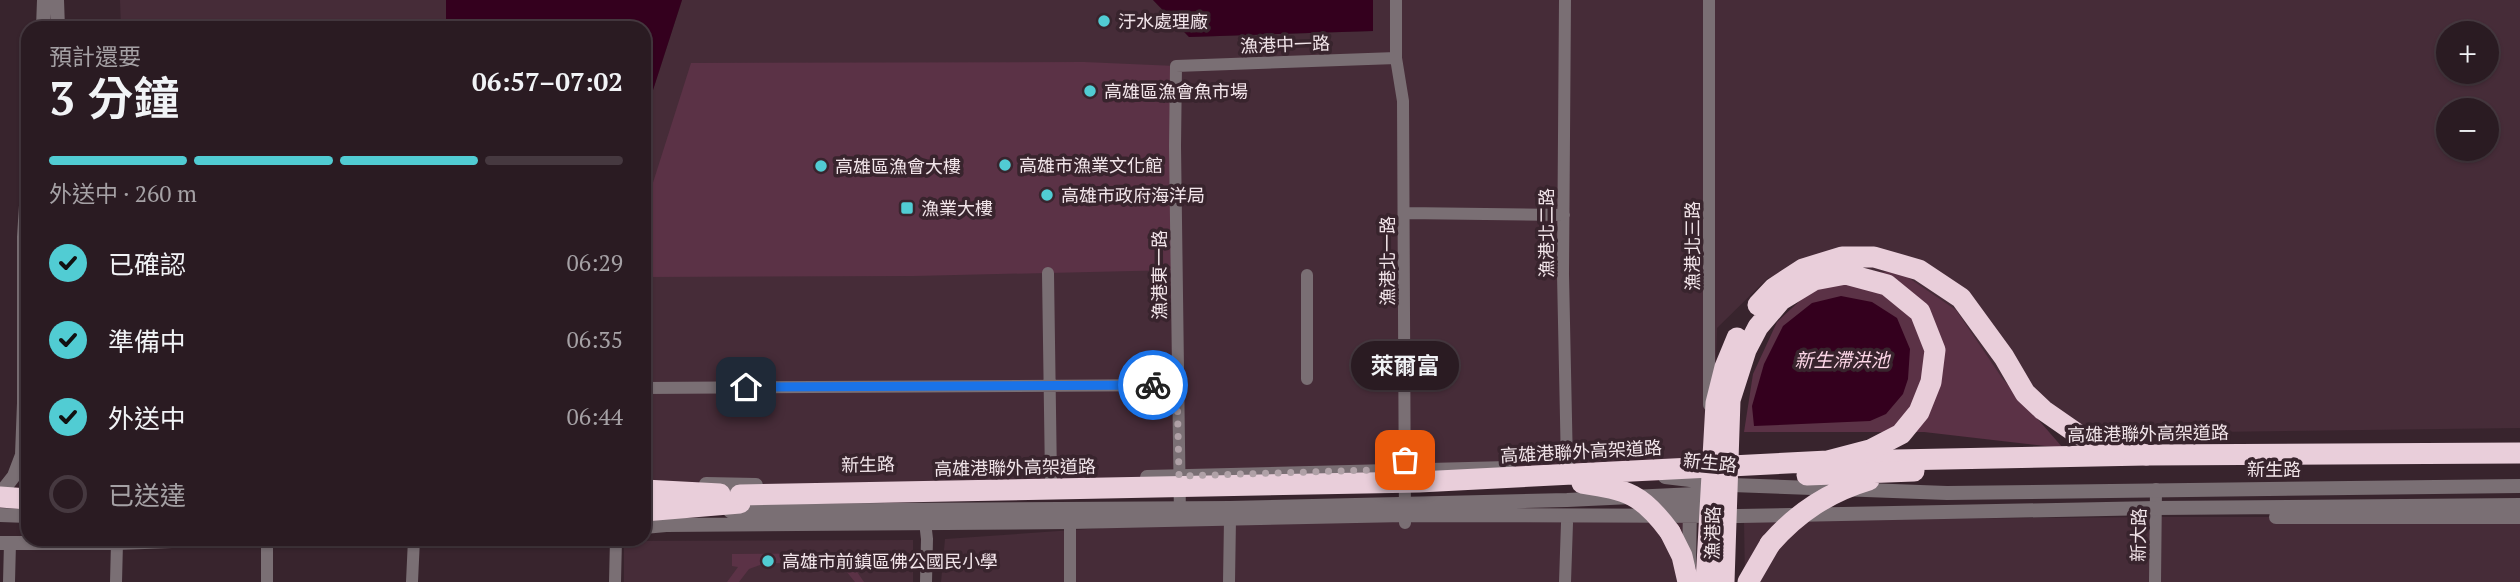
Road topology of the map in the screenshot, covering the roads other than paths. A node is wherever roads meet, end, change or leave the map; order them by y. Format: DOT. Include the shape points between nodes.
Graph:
graph roads {
  1 [pos="44,0"];
  2 [pos="57,0"];
  3 [pos="1396,0"];
  4 [pos="1565,0"];
  5 [pos="1709,0"];
  6 [pos="43,21"];
  7 [pos="58,21"];
  8 [pos="1396,58"];
  9 [pos="1177,66"];
  10 [pos="1405,213"];
  11 [pos="1564,215"];
  12 [pos="1048,273"];
  13 [pos="1307,275"];
  14 [pos="1307,379"];
  15 [pos="1050,385"];
  16 [pos="1177,385"];
  17 [pos="651,388"];
  18 [pos="2520,453"];
  19 [pos="2146,455"];
  20 [pos="21,457"];
  21 [pos="1828,461"];
  22 [pos="2520,466"];
  23 [pos="1567,467"];
  24 [pos="1404,469"];
  25 [pos="1914,471"];
  26 [pos="1179,476"];
  27 [pos="1051,479"];
  28 [pos="651,482"];
  29 [pos="1582,483"];
  30 [pos="2520,486"];
  31 [pos="1708,487"];
  32 [pos="1732,489"];
  33 [pos="651,491"];
  34 [pos="2520,495"];
  35 [pos="0,496"];
  36 [pos="21,497"];
  37 [pos="651,497"];
  38 [pos="21,498"];
  39 [pos="740,499"];
  40 [pos="2156,503"];
  41 [pos="651,505"];
  42 [pos="2520,505"];
  43 [pos="21,508"];
  44 [pos="1690,509"];
  45 [pos="0,510"];
  46 [pos="651,511"];
  47 [pos="651,512"];
  48 [pos="21,514"];
  49 [pos="1405,514"];
  50 [pos="2520,517"];
  51 [pos="1180,518"];
  52 [pos="1568,518"];
  53 [pos="1731,518"];
  54 [pos="925,520"];
  55 [pos="1070,520"];
  56 [pos="1230,522"];
  57 [pos="651,528"];
  58 [pos="5,543"];
  59 [pos="112,546"];
  60 [pos="267,546"];
  61 [pos="414,546"];
  62 [pos="616,546"];
  63 [pos="9,582"];
  64 [pos="116,582"];
  65 [pos="267,582"];
  66 [pos="412,582"];
  67 [pos="615,582"];
  68 [pos="926,582"];
  69 [pos="1070,582"];
  70 [pos="1229,582"];
  71 [pos="1565,582"];
  72 [pos="1688,582"];
  73 [pos="1706,582"];
  74 [pos="1724,582"];
  75 [pos="1731,582"];
  76 [pos="1748,582"];
  77 [pos="2155,582"];
  1 -- 6 [label="street"];
  2 -- 7 [label="street"];
  3 -- 8 [label="street, 漁港北一路"];
  4 -- 11 [label="street, 漁港北二路"];
  5 -- 31 [label="street, 漁港北三路"];
  8 -- 9 [label="street, 漁港中一路"];
  8 -- 10 [label="street, 漁港北一路" via="1403,101"];
  9 -- 16 [label="street, 漁港東一路"];
  10 -- 11 [label="street"];
  10 -- 24 [label="street, 漁港北一路"];
  11 -- 23 [label="street, 漁港北二路"];
  12 -- 15 [label="street"];
  13 -- 14 [label="street"];
  15 -- 16 [label="street"];
  15 -- 17 [label="street"];
  15 -- 27 [label="street"];
  16 -- 26 [label="street, 漁港東一路"];
  18 -- 19 [label="highway, 高雄港聯外高架道路"];
  19 -- 21 [label="highway, 高雄港聯外高架道路, bridge"];
  19 -- 73 [label="highway, bridge" via="2079,435 2043,410 2025,393 1961,298 1941,283 1919,270 1874,257 1826,261 1785,280 1757,306 1725,367 1716,402"];
  20 -- 35 [label="street"];
  21 -- 39 [label="highway, 高雄港聯外高架道路, bridge" via="1419,482"];
  21 -- 74 [label="highway, bridge" via="1870,450 1901,433 1919,412 1931,382 1935,350 1920,312 1887,285 1846,274 1814,280 1782,300 1758,327 1746,351 1730,400"];
  22 -- 25 [label="highway, 高雄港聯外高架道路"];
  23 -- 24 [label="street, 新生路"];
  23 -- 31 [label="street, 新生路"];
  24 -- 26 [label="street, 新生路"];
  24 -- 49 [label="street, 漁港北一路"];
  25 -- 29 [label="highway, 高雄港聯外高架道路, bridge"];
  25 -- 76 [label="highway, bridge" via="1879,477 1819,500 1770,544"];
  26 -- 27 [label="street, 新生路"];
  26 -- 51 [label="street, 漁港東一路"];
  27 -- 28 [label="street, 新生路" via="770,486"];
  29 -- 39 [label="highway, 高雄港聯外高架道路" via="1418,493"];
  29 -- 72 [label="highway, bridge" via="1636,496 1653,509 1671,532"];
  30 -- 40 [label="street, 新生路"];
  31 -- 32 [label="street, 新生路"];
  31 -- 44 [label="street, 新生路"];
  32 -- 40 [label="street, 新生路" via="1947,500"];
  32 -- 53 [label="street, 漁港路"];
  33 -- 39 [label="highway"];
  34 -- 40 [label="street, 新生路"];
  35 -- 38 [label="highway, bridge"];
  36 -- 45 [label="street, bridge"];
  37 -- 39 [label="highway, 高雄港聯外高架道路"];
  39 -- 41 [label="highway, 高雄港聯外高架道路"];
  39 -- 46 [label="highway"];
  40 -- 42 [label="street, 新生路"];
  40 -- 50 [label="street, 新生路"];
  40 -- 53 [label="street, 新生路"];
  40 -- 77 [label="street, 新大路"];
  43 -- 45 [label="highway"];
  44 -- 49 [label="street, 新生路" via="1567,500"];
  44 -- 52 [label="street, 新生路"];
  44 -- 53 [label="street, 新生路"];
  44 -- 72 [label="street, 漁港路"];
  45 -- 48 [label="street"];
  47 -- 54 [label="street, 新生路"];
  49 -- 51 [label="street, 新生路"];
  49 -- 52 [label="street, 新生路"];
  49 -- 56 [label="street, 新生路"];
  51 -- 55 [label="street, 新生路"];
  51 -- 56 [label="street, 新生路"];
  52 -- 71 [label="street"];
  53 -- 75 [label="street, 漁港路"];
  54 -- 55 [label="street, 新生路"];
  54 -- 57 [label="street, 新生路"];
  54 -- 68 [label="street"];
  55 -- 69 [label="street"];
  56 -- 70 [label="street"];
  58 -- 63 [label="street"];
  59 -- 64 [label="street"];
  60 -- 65 [label="street"];
  61 -- 66 [label="street"];
  62 -- 67 [label="street"];
}
